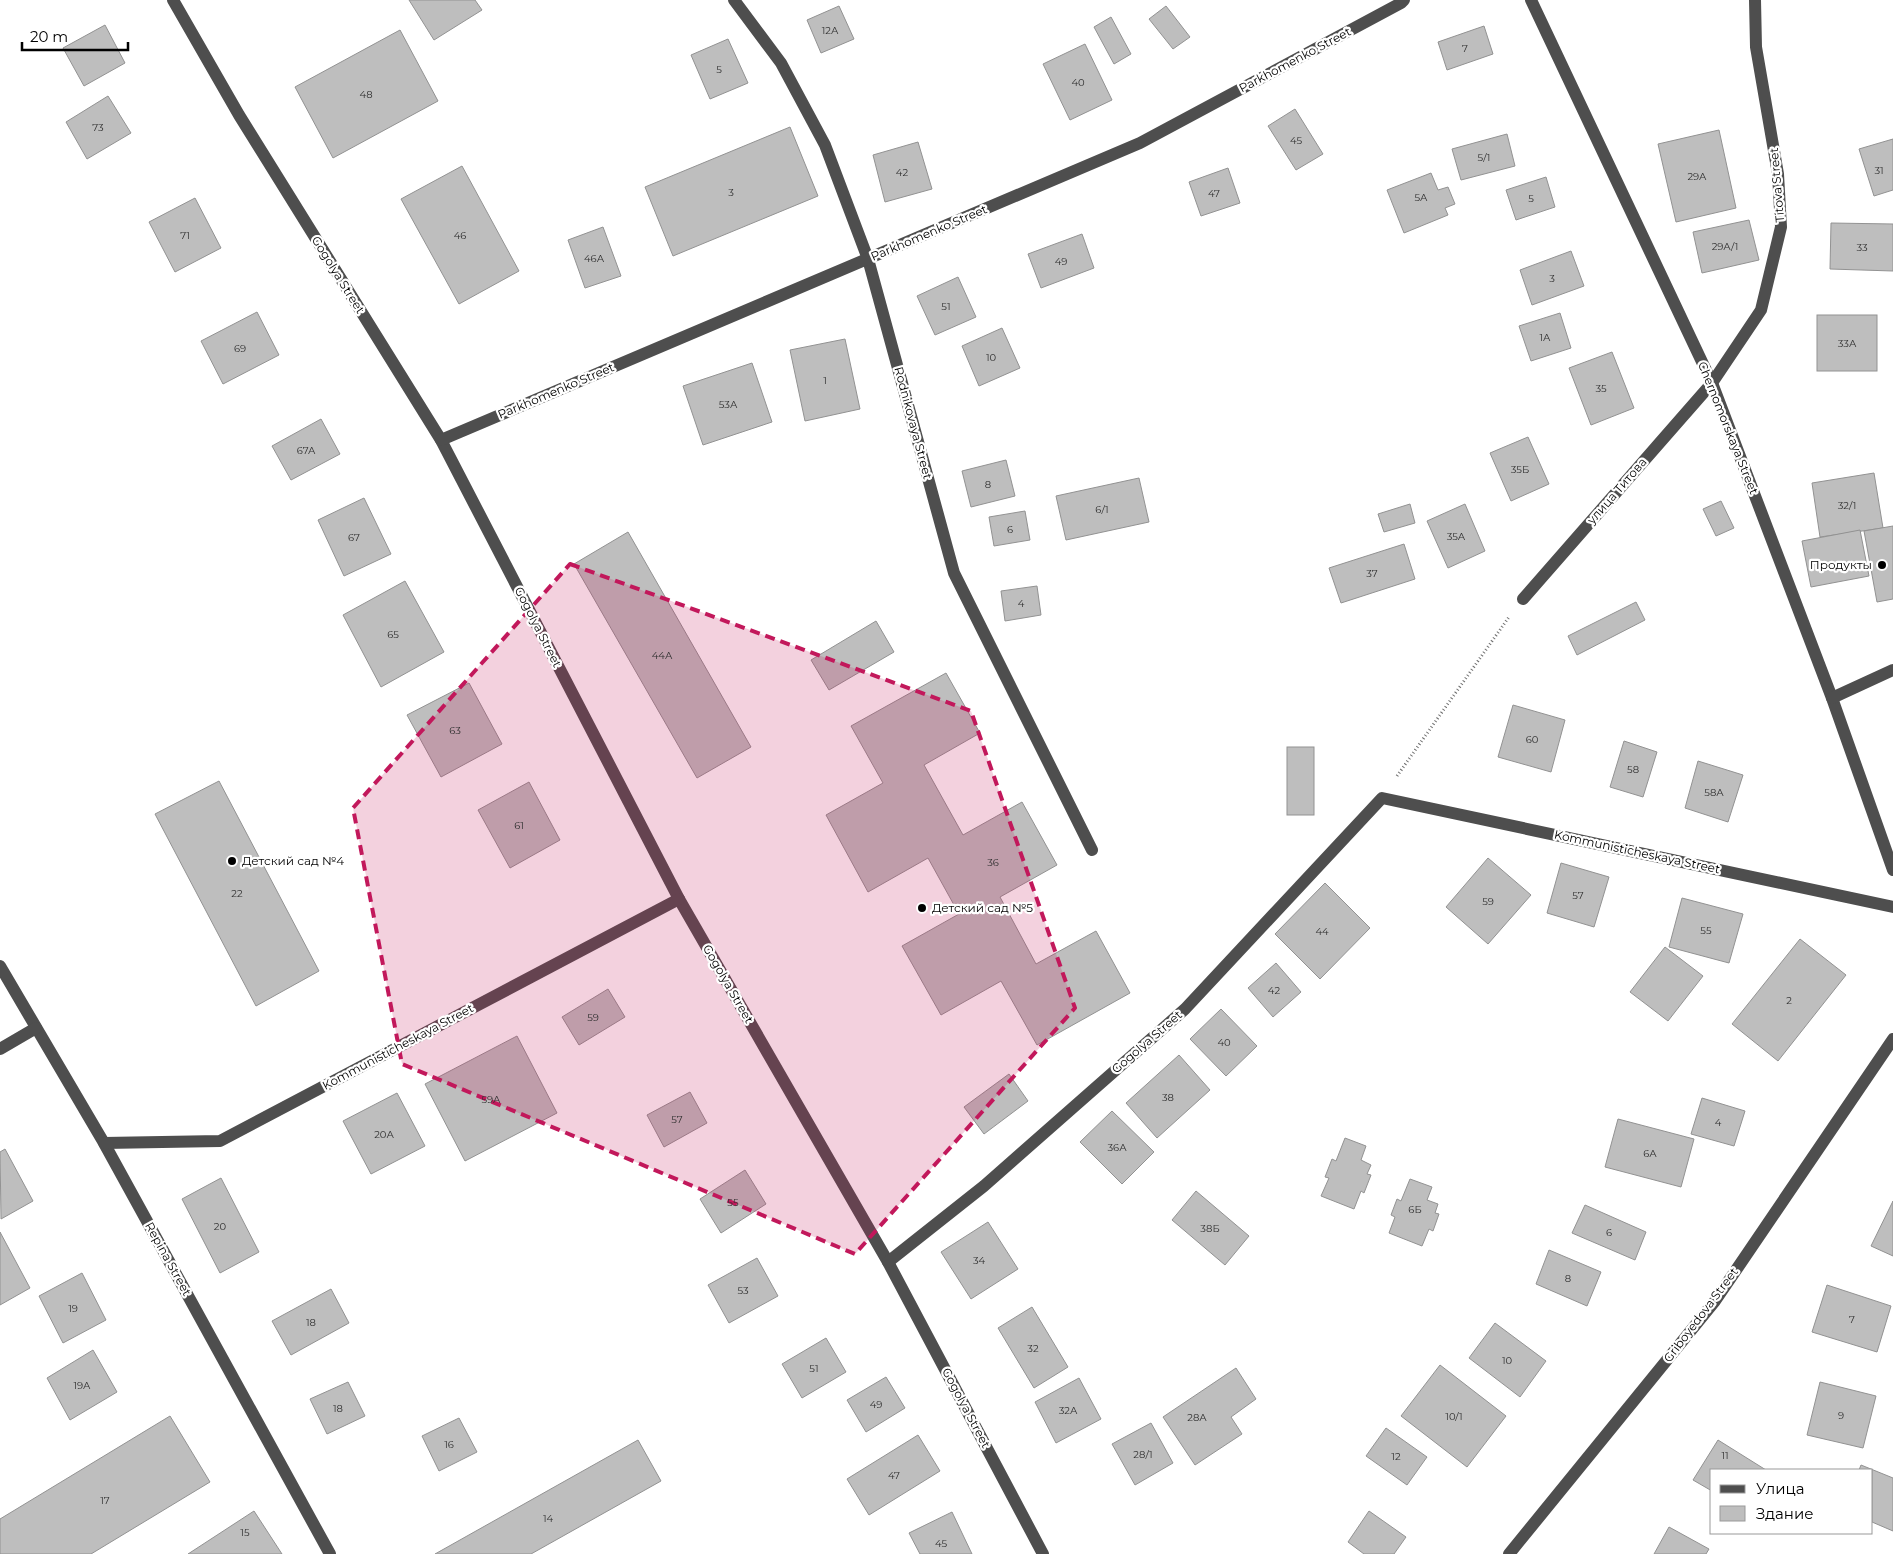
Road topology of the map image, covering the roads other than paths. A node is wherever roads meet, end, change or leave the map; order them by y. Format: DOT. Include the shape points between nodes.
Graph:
graph roads {
  1 [pos="173,0"];
  2 [pos="734,0"];
  3 [pos="1404,0"];
  4 [pos="1532,0"];
  5 [pos="1755,0"];
  6 [pos="868,259"];
  7 [pos="1712,384"];
  8 [pos="441,440"];
  9 [pos="1522,598"];
  10 [pos="1893,670"];
  11 [pos="1832,698"];
  12 [pos="1382,798"];
  13 [pos="1092,850"];
  14 [pos="1893,870"];
  15 [pos="679,899"];
  16 [pos="1893,907"];
  17 [pos="0,966"];
  18 [pos="36,1028"];
  19 [pos="1893,1039"];
  20 [pos="0,1050"];
  21 [pos="104,1143"];
  22 [pos="888,1262"];
  23 [pos="330,1554"];
  24 [pos="1043,1554"];
  25 [pos="1509,1554"];
  1 -- 8 [label="street, Gogolya Street" via="239,115"];
  2 -- 6 [label="street, Rodnikovaya Street" via="781,63 825,146"];
  3 -- 6 [label="street, Parkhomenko Street" via="1140,143"];
  4 -- 7 [label="street, Chernomorskaya Street"];
  5 -- 7 [label="street, Titova Street" via="1756,48 1778,174 1781,227 1761,310"];
  6 -- 8 [label="street, Parkhomenko Street"];
  6 -- 13 [label="street, Rodnikovaya Street" via="954,574"];
  7 -- 9 [label="street, улица Титова"];
  7 -- 11 [label="street, Chernomorskaya Street"];
  8 -- 15 [label="street, Gogolya Street"];
  10 -- 11 [label="street"];
  11 -- 14 [label="street, Chernomorskaya Street"];
  12 -- 16 [label="street, Kommunisticheskaya Street"];
  12 -- 22 [label="street, Gogolya Street" via="1185,1009 984,1186"];
  15 -- 21 [label="street, Kommunisticheskaya Street" via="220,1141"];
  15 -- 22 [label="street, Gogolya Street"];
  17 -- 18 [label="street, Repina Street"];
  18 -- 20 [label="street"];
  18 -- 21 [label="street, Repina Street"];
  19 -- 25 [label="street, Griboyedova Street" via="1715,1301"];
  21 -- 23 [label="street, Repina Street"];
  22 -- 24 [label="street, Gogolya Street"];
}
